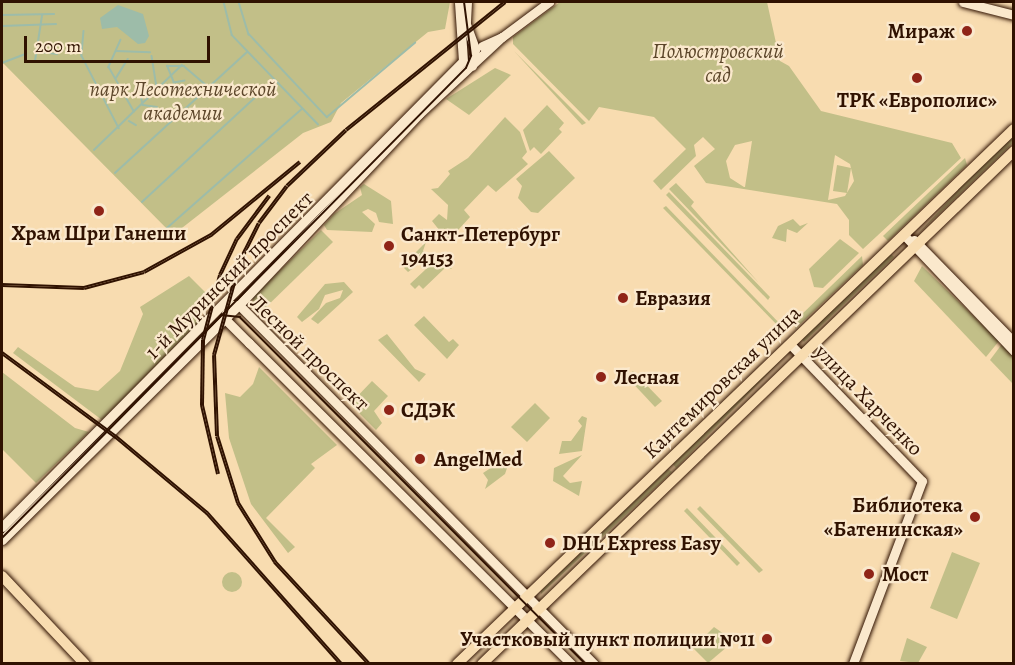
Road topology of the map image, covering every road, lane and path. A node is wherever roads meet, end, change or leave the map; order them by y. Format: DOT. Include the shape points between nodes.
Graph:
graph roads {
  1 [pos="459,2"];
  2 [pos="467,2"];
  3 [pos="549,2"];
  4 [pos="963,2"];
  5 [pos="1014,15"];
  6 [pos="469,34"];
  7 [pos="502,37"];
  8 [pos="482,46"];
  9 [pos="492,50"];
  10 [pos="475,54"];
  11 [pos="463,61"];
  12 [pos="467,73"];
  13 [pos="1014,129"];
  14 [pos="1014,151"];
  15 [pos="904,234"];
  16 [pos="914,245"];
  17 [pos="225,304"];
  18 [pos="239,305"];
  19 [pos="225,319"];
  20 [pos="1014,342"];
  21 [pos="790,344"];
  22 [pos="1014,351"];
  23 [pos="800,355"];
  24 [pos="2,527"];
  25 [pos="2,540"];
  26 [pos="2,576"];
  27 [pos="2,583"];
  28 [pos="528,595"];
  29 [pos="539,607"];
  30 [pos="514,609"];
  31 [pos="525,620"];
  32 [pos="80,663"];
  33 [pos="85,663"];
  34 [pos="457,663"];
  35 [pos="482,663"];
  36 [pos="571,663"];
  37 [pos="594,663"];
  38 [pos="854,663"];
  1 -- 11 [label="main road"];
  2 -- 6 [label="main road"];
  3 -- 7 [label="main road"];
  4 -- 5 [label="main road"];
  6 -- 8 [label="main road"];
  6 -- 10 [label="main road"];
  7 -- 8 [label="main road"];
  7 -- 9 [label="main road, 1-й Муринский проспект"];
  8 -- 9 [label="main road"];
  9 -- 10 [label="main road, 1-й Муринский проспект"];
  9 -- 12 [label="main road, 1-й Муринский проспект"];
  10 -- 11 [label="main road, 1-й Муринский проспект"];
  10 -- 12 [label="main road, 1-й Муринский проспект"];
  11 -- 17 [label="main road, 1-й Муринский проспект"];
  12 -- 18 [label="main road, 1-й Муринский проспект" via="419,114"];
  13 -- 15 [label="main road, Кантемировская улица"];
  14 -- 16 [label="main road, Кантемировская улица"];
  15 -- 16 [label="main road"];
  15 -- 21 [label="main road, Кантемировская улица"];
  16 -- 20 [label="main road"];
  16 -- 22 [label="main road"];
  16 -- 23 [label="main road, Кантемировская улица"];
  17 -- 18 [label="main road, Лесной проспект"];
  17 -- 19 [label="main road, Лесной проспект"];
  17 -- 24 [label="main road, 1-й Муринский проспект"];
  18 -- 19 [label="main road, 1-й Муринский проспект"];
  18 -- 28 [label="main road, Лесной проспект"];
  19 -- 25 [label="main road, 1-й Муринский проспект"];
  19 -- 30 [label="main road, Лесной проспект"];
  21 -- 23 [label="main road, улица Харченко"];
  21 -- 28 [label="main road, Кантемировская улица"];
  23 -- 29 [label="main road, Кантемировская улица"];
  23 -- 38 [label="main road, улица Харченко" via="922,481"];
  26 -- 33 [label="main road"];
  27 -- 32 [label="main road"];
  28 -- 29 [label="main road, Лесной проспект"];
  28 -- 30 [label="main road, Кантемировская улица"];
  29 -- 31 [label="main road, Кантемировская улица"];
  29 -- 37 [label="main road, Лесной проспект"];
  30 -- 31 [label="main road, Лесной проспект"];
  30 -- 34 [label="main road, Кантемировская улица"];
  31 -- 35 [label="main road, Кантемировская улица"];
  31 -- 36 [label="main road, Лесной проспект"];
}
